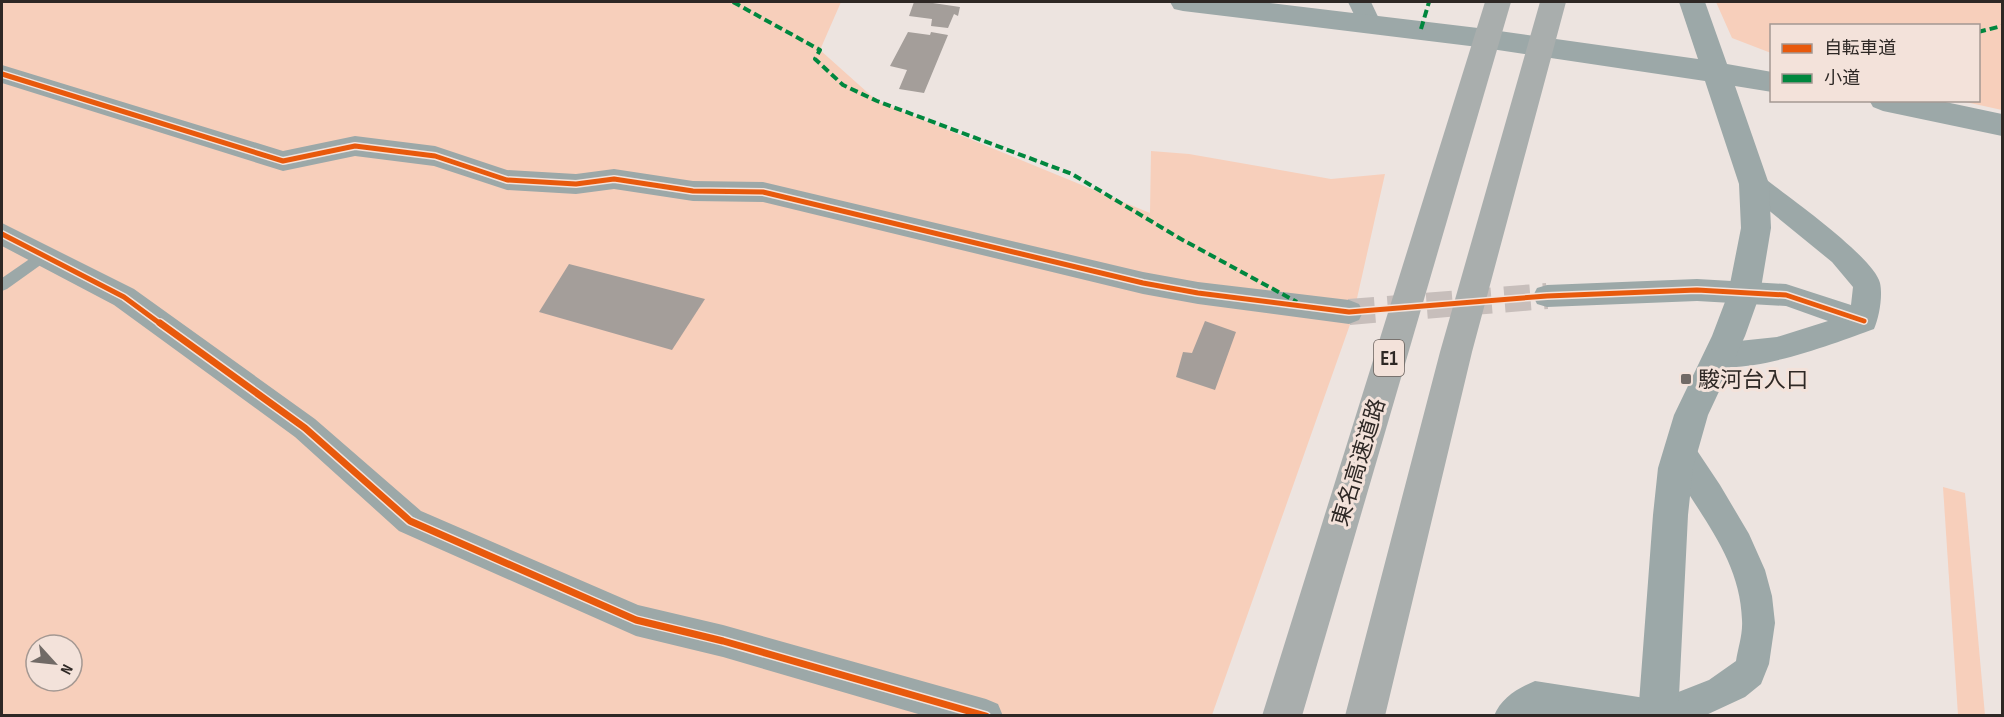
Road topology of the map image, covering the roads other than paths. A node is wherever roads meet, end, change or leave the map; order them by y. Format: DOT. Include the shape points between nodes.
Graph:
graph roads {
  1 [pos="1183,2"];
  2 [pos="1498,2"];
  3 [pos="1553,2"];
  4 [pos="1692,2"];
  5 [pos="1364,12"];
  6 [pos="1718,72"];
  7 [pos="2,74"];
  8 [pos="1770,82"];
  9 [pos="1892,102"];
  10 [pos="2002,125"];
  11 [pos="1756,197"];
  12 [pos="2,234"];
  13 [pos="44,255"];
  14 [pos="2,285"];
  15 [pos="1547,296"];
  16 [pos="1349,312"];
  17 [pos="1864,321"];
  18 [pos="1720,355"];
  19 [pos="1679,450"];
  20 [pos="986,716"];
  21 [pos="1282,716"];
  22 [pos="1365,716"];
  23 [pos="1511,716"];
  24 [pos="1658,716"];
  1 -- 5 [label="street"];
  2 -- 21 [label="highway, 東名高速道路 / E1"];
  3 -- 22 [label="highway" via="1456,352"];
  4 -- 6 [label="street"];
  5 -- 6 [label="street" via="1434,32"];
  6 -- 8 [label="street"];
  6 -- 11 [label="street"];
  7 -- 16 [label="street" via="283,161 355,146 435,156 507,180 576,184 614,179 693,191 763,192 1143,283"];
  9 -- 10 [label="street"];
  11 -- 17 [label="street" via="1842,254 1867,284"];
  11 -- 18 [label="street" via="1749,273"];
  12 -- 13 [label="street"];
  13 -- 14 [label="lane"];
  13 -- 20 [label="street" via="124,297 305,428 410,521 636,620"];
  15 -- 17 [label="street" via="1697,290 1786,295"];
  17 -- 18 [label="street" via="1777,349"];
  18 -- 19 [label="street" via="1701,390"];
  19 -- 24 [label="street" via="1670,500"];
  19 -- 24 [label="street" via="1732,535 1756,590 1760,630 1749,672 1726,690"];
  23 -- 24 [label="street" via="1535,698"];
}
